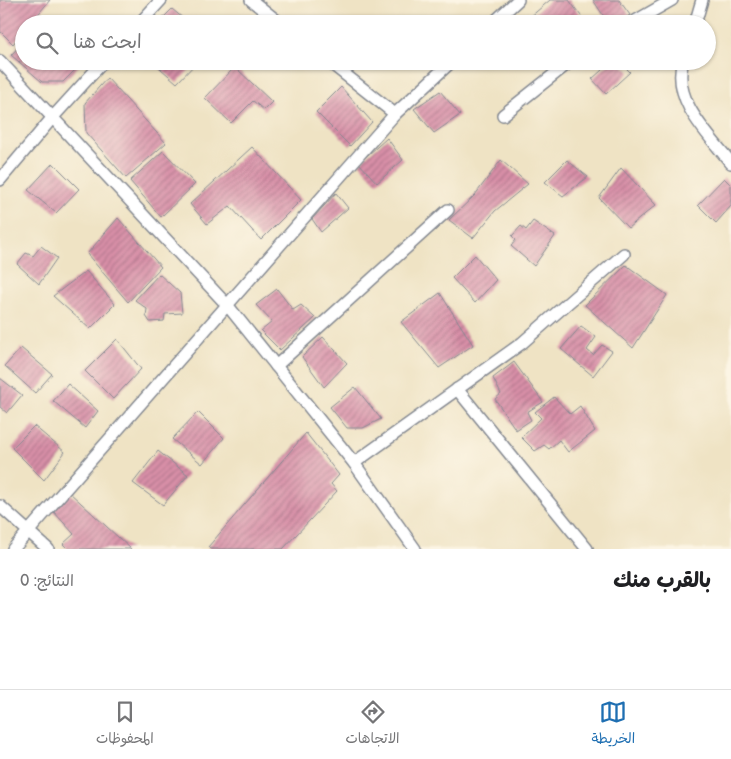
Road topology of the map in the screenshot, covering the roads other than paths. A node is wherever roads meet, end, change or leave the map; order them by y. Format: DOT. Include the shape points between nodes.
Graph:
graph roads {
  1 [pos="161,0"];
  2 [pos="251,0"];
  3 [pos="518,0"];
  4 [pos="672,0"];
  5 [pos="702,0"];
  6 [pos="147,15"];
  7 [pos="270,15"];
  8 [pos="502,15"];
  9 [pos="646,15"];
  10 [pos="698,15"];
  11 [pos="0,61"];
  12 [pos="96,70"];
  13 [pos="339,70"];
  14 [pos="442,70"];
  15 [pos="559,70"];
  16 [pos="682,70"];
  17 [pos="395,114"];
  18 [pos="503,114"];
  19 [pos="53,117"];
  20 [pos="731,163"];
  21 [pos="0,180"];
  22 [pos="448,210"];
  23 [pos="624,254"];
  24 [pos="228,306"];
  25 [pos="276,366"];
  26 [pos="457,389"];
  27 [pos="354,463"];
  28 [pos="0,506"];
  29 [pos="28,530"];
  30 [pos="13,549"];
  31 [pos="48,549"];
  32 [pos="415,549"];
  33 [pos="587,549"];
  1 -- 6 [label="street"];
  2 -- 7 [label="street"];
  3 -- 8 [label="street"];
  4 -- 9 [label="street"];
  5 -- 10 [label="street"];
  11 -- 19 [label="street"];
  12 -- 19 [label="street"];
  13 -- 17 [label="street"];
  14 -- 17 [label="street"];
  15 -- 18 [label="street"];
  16 -- 20 [label="street" via="681,84 688,105"];
  17 -- 24 [label="street"];
  19 -- 21 [label="street"];
  19 -- 24 [label="street"];
  22 -- 25 [label="street"];
  23 -- 26 [label="street" via="522,343"];
  24 -- 25 [label="street"];
  24 -- 29 [label="street"];
  25 -- 27 [label="street"];
  26 -- 27 [label="street"];
  26 -- 33 [label="street"];
  27 -- 32 [label="street"];
  28 -- 29 [label="street"];
  29 -- 30 [label="street"];
  29 -- 31 [label="street"];
}
